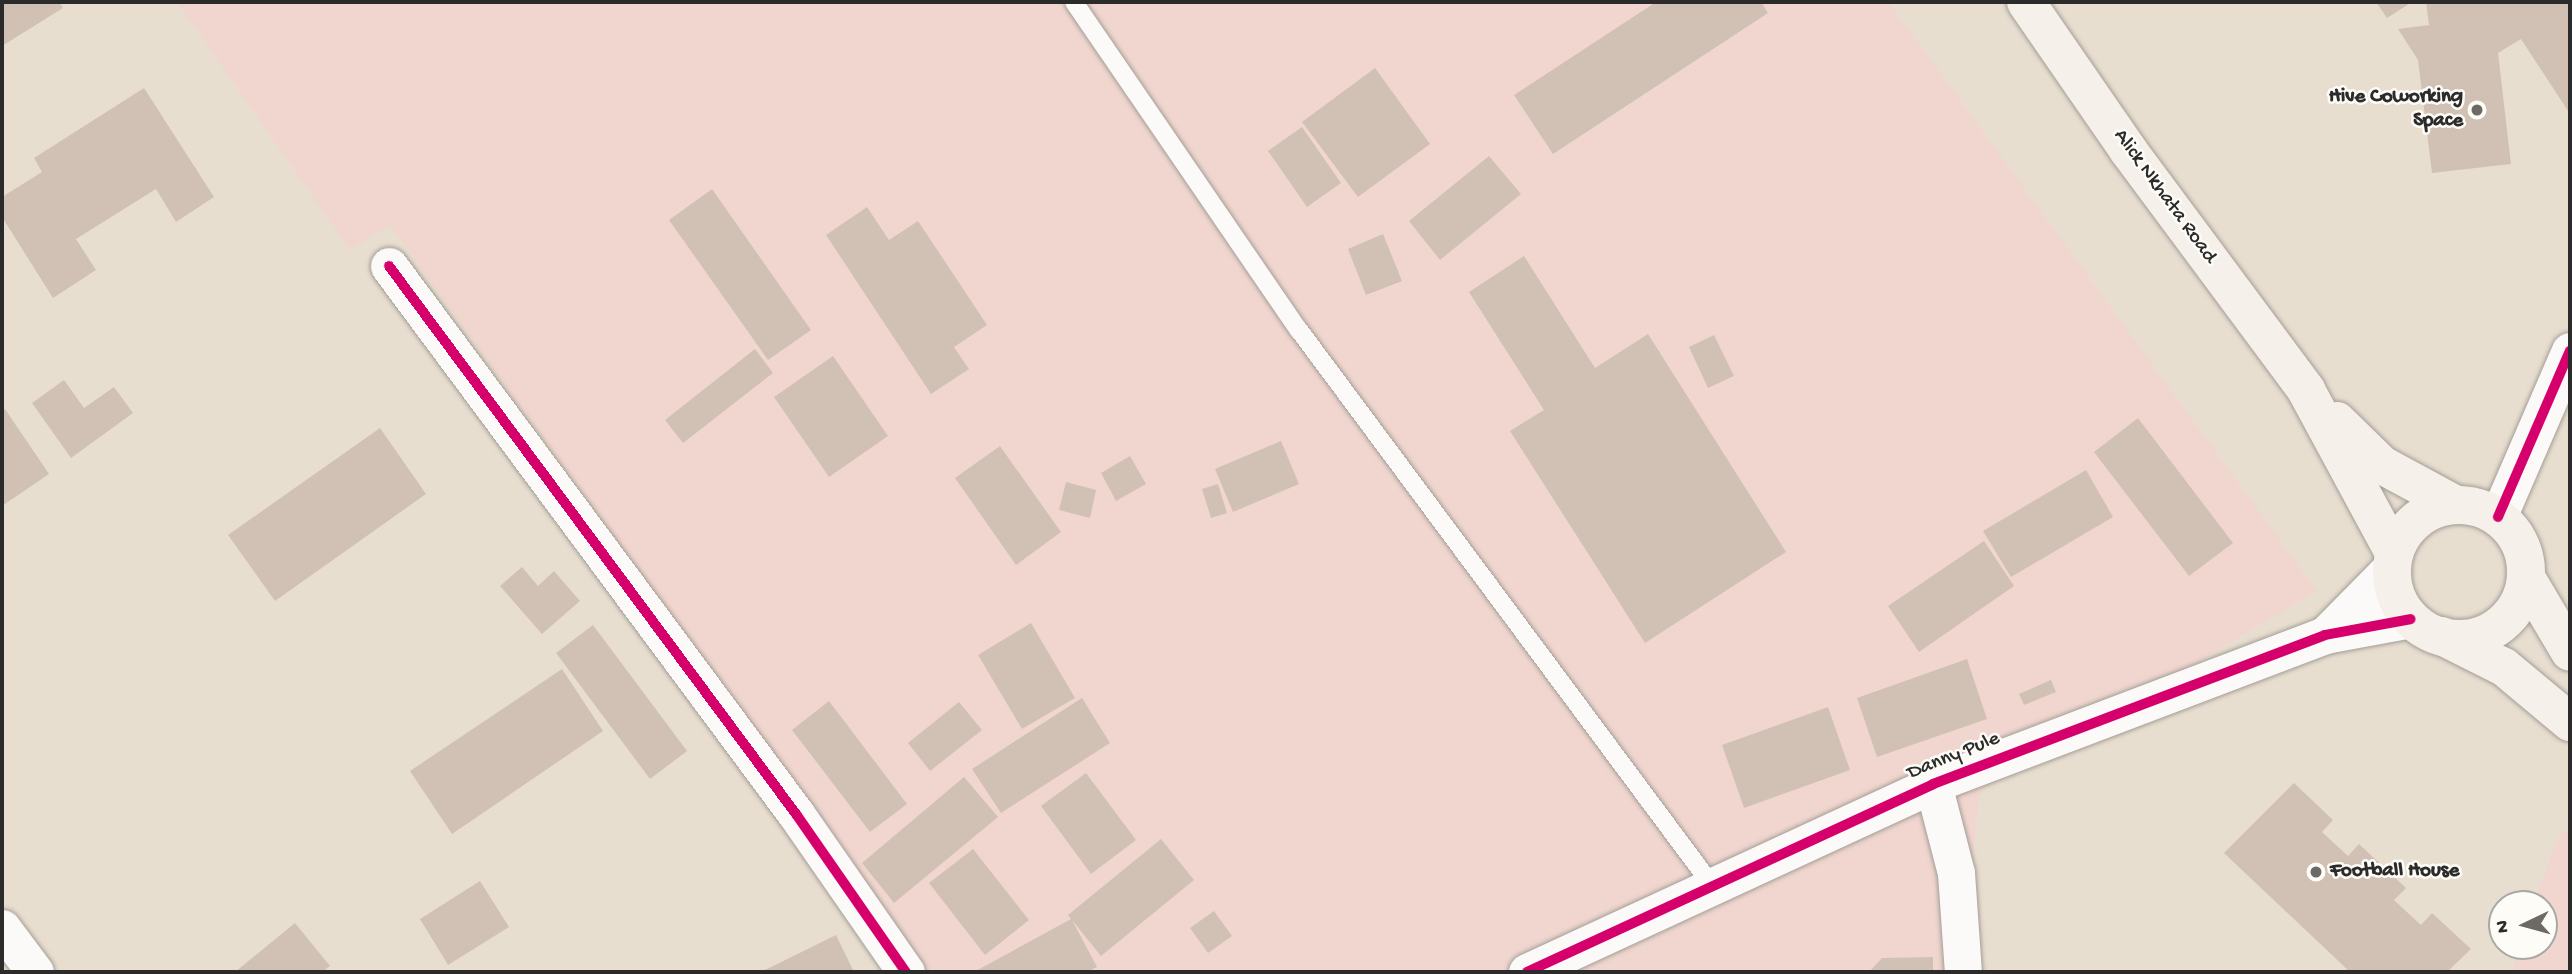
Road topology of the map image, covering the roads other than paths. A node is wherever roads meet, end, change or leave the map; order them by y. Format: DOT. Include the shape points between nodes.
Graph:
graph roads {
  1 [pos="1074,2"];
  2 [pos="2025,2"];
  3 [pos="389,266"];
  4 [pos="2570,351"];
  5 [pos="2306,390"];
  6 [pos="2456,505"];
  7 [pos="2498,517"];
  8 [pos="2393,560"];
  9 [pos="2528,581"];
  10 [pos="2426,628"];
  11 [pos="2325,635"];
  12 [pos="2570,652"];
  13 [pos="2570,722"];
  14 [pos="1933,784"];
  15 [pos="1711,884"];
  16 [pos="2,928"];
  17 [pos="35,972"];
  18 [pos="906,972"];
  19 [pos="1527,972"];
  20 [pos="1964,972"];
  1 -- 15 [label="lane" via="1299,330"];
  2 -- 5 [label="main road, Alick Nkhata Road"];
  3 -- 18 [label="street" via="796,814"];
  4 -- 7 [label="street"];
  5 -- 6 [label="main road, Alick Nkhata Road" via="2382,465"];
  5 -- 8 [label="main road, Alick Nkhata Road"];
  6 -- 7 [label="main road"];
  6 -- 8 [label="main road" via="2412,522"];
  7 -- 9 [label="main road" via="2521,545"];
  8 -- 10 [label="main road" via="2395,595"];
  8 -- 11 [label="street, Danny Pule"];
  9 -- 10 [label="main road" via="2514,610 2490,631 2474,636"];
  9 -- 12 [label="main road"];
  10 -- 11 [label="street, Danny Pule"];
  10 -- 13 [label="main road" via="2504,667"];
  11 -- 14 [label="street, Danny Pule"];
  14 -- 15 [label="street, Danny Pule"];
  14 -- 20 [label="street" via="1956,873"];
  15 -- 19 [label="street, Danny Pule"];
  16 -- 17 [label="street"];
}
